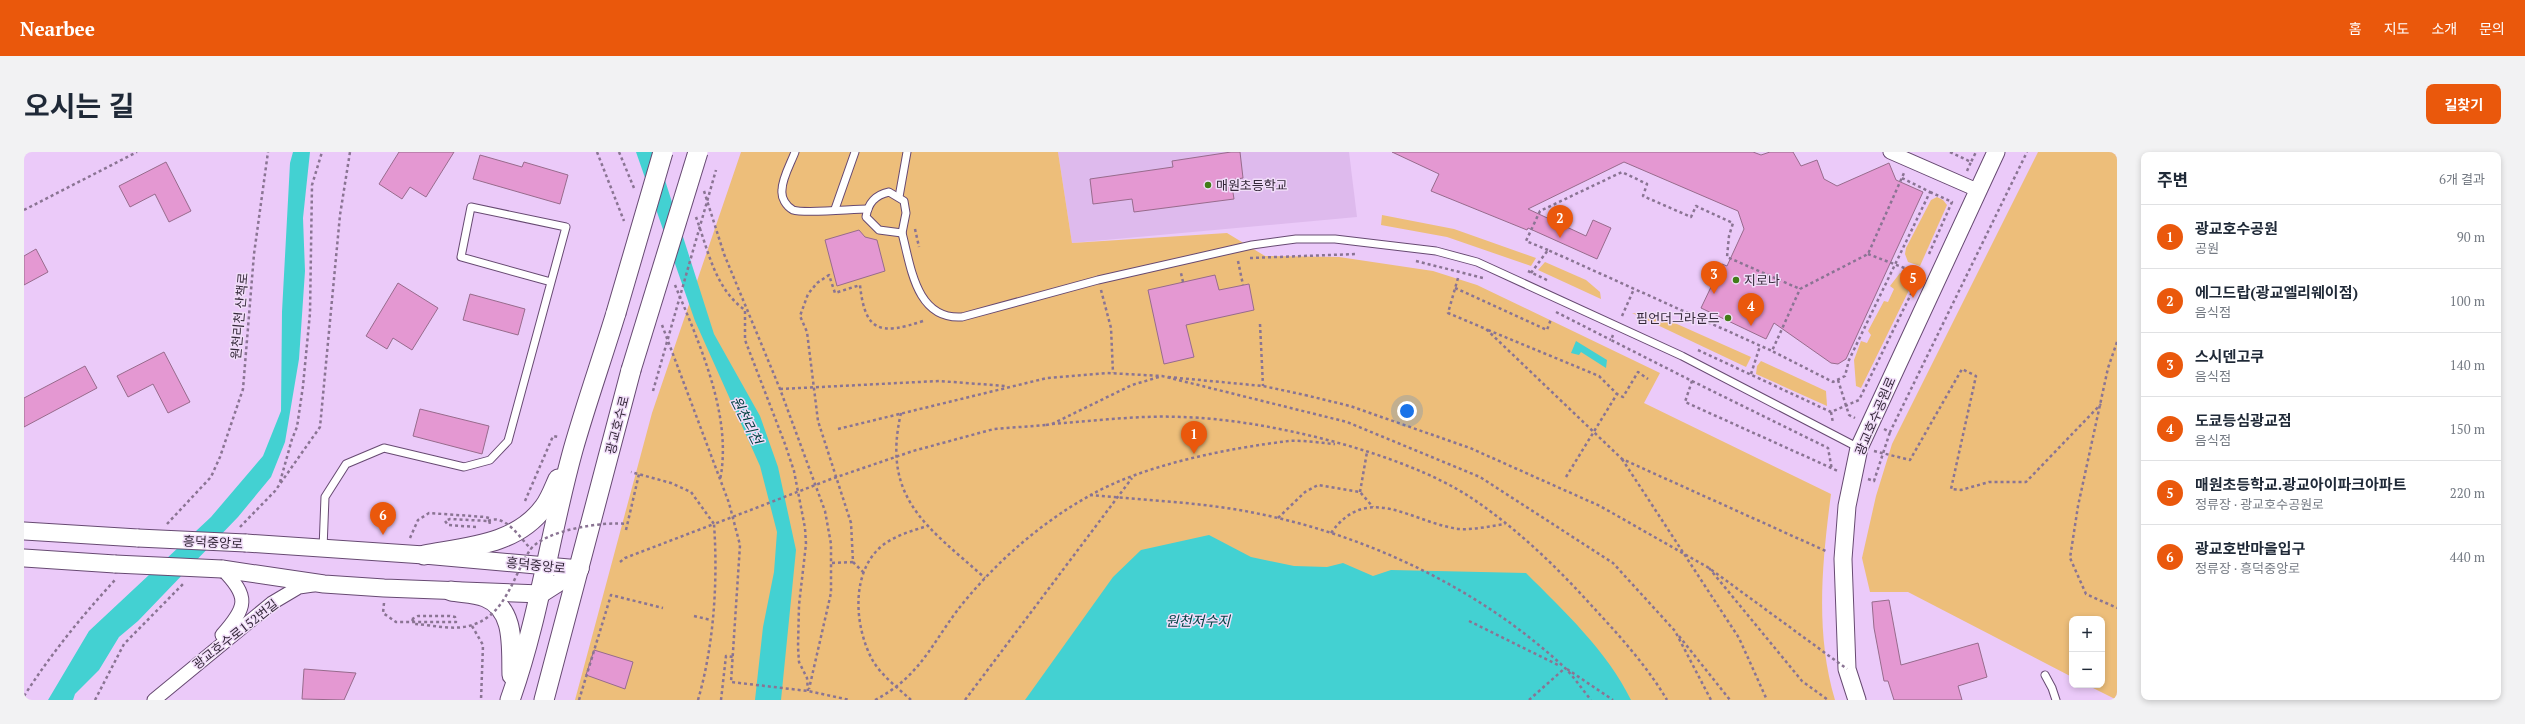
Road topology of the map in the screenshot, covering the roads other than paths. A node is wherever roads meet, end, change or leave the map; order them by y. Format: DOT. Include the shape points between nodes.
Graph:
graph roads {
  1 [pos="663,152"];
  2 [pos="698,152"];
  3 [pos="795,152"];
  4 [pos="854,152"];
  5 [pos="907,152"];
  6 [pos="1890,152"];
  7 [pos="1996,152"];
  8 [pos="1977,190"];
  9 [pos="900,197"];
  10 [pos="835,209"];
  11 [pos="868,209"];
  12 [pos="902,232"];
  13 [pos="551,282"];
  14 [pos="574,445"];
  15 [pos="1859,448"];
  16 [pos="24,531"];
  17 [pos="323,549"];
  18 [pos="424,555"];
  19 [pos="24,558"];
  20 [pos="545,565"];
  21 [pos="222,569"];
  22 [pos="580,569"];
  23 [pos="324,584"];
  24 [pos="451,591"];
  25 [pos="541,594"];
  26 [pos="197,663"];
  27 [pos="2045,675"];
  28 [pos="511,697"];
  29 [pos="154,700"];
  30 [pos="544,700"];
  31 [pos="1857,700"];
  32 [pos="2056,700"];
  1 -- 14 [label="main road, bridge"];
  2 -- 22 [label="main road, 광교호수로, bridge" via="631,370"];
  3 -- 10 [label="lane" via="781,188 782,197 787,205 794,210"];
  4 -- 10 [label="lane"];
  5 -- 9 [label="lane"];
  6 -- 8 [label="street"];
  7 -- 8 [label="street, 광교호수공원로"];
  8 -- 15 [label="street, 광교호수공원로"];
  9 -- 11 [label="lane" via="889,192 880,194 871,201"];
  9 -- 12 [label="lane" via="906,213"];
  10 -- 11 [label="lane"];
  11 -- 12 [label="lane" via="866,217 879,230"];
  12 -- 15 [label="lane" via="922,299 932,309 952,318 1098,280 1252,245 1296,239 1362,241 1436,251 1477,262 1682,356"];
  13 -- 13 [label="lane" via="566,227 471,206 461,257"];
  13 -- 17 [label="lane" via="508,441 490,460 464,467 384,448 346,464 325,497"];
  14 -- 18 [label="main road" via="544,506 521,530 486,544"];
  14 -- 20 [label="main road"];
  15 -- 31 [label="street, 광교호수공원로" via="1852,475 1842,559 1847,669"];
  16 -- 17 [label="street, 흥덕중앙로, bridge" via="138,538 241,537"];
  17 -- 18 [label="street, 흥덕중앙로"];
  18 -- 20 [label="street, 흥덕중앙로"];
  19 -- 21 [label="street, 흥덕중앙로, bridge" via="117,570"];
  20 -- 22 [label="street, 흥덕중앙로"];
  20 -- 25 [label="main road"];
  21 -- 23 [label="street, 흥덕중앙로"];
  21 -- 26 [label="street" via="240,590 243,598 242,608"];
  22 -- 25 [label="street, 흥덕중앙로"];
  22 -- 30 [label="main road, 광교호수로"];
  23 -- 24 [label="street, 흥덕중앙로"];
  23 -- 26 [label="street, 광교호수로152번길" via="299,587 272,603"];
  24 -- 25 [label="street, 흥덕중앙로"];
  24 -- 28 [label="main road" via="485,597 502,610 509,625"];
  25 -- 28 [label="main road"];
  26 -- 29 [label="street, 광교호수로152번길"];
  27 -- 32 [label="lane"];
}
